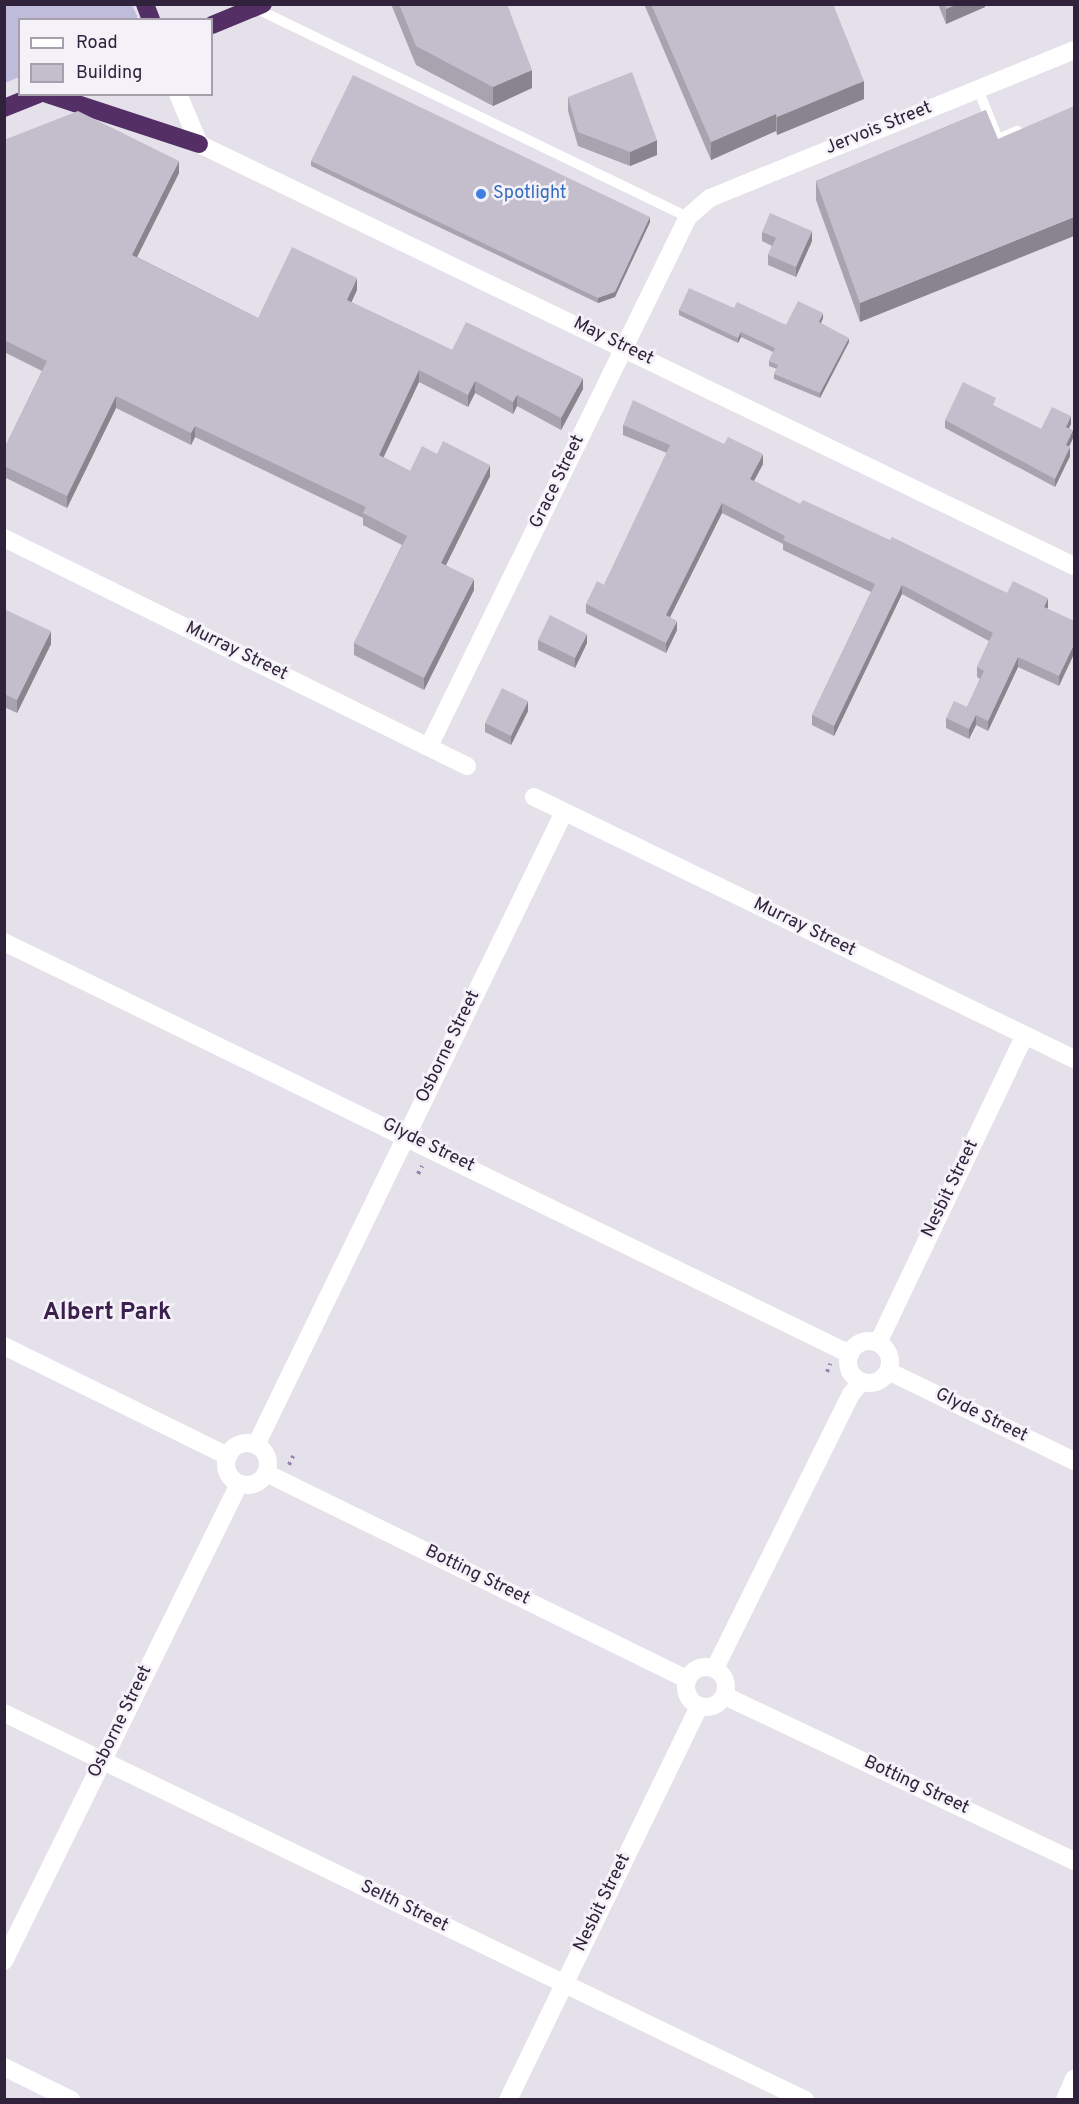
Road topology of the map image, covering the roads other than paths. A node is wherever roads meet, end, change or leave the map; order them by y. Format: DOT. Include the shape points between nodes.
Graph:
graph roads {
  1 [pos="259,6"];
  2 [pos="213,25"];
  3 [pos="1073,53"];
  4 [pos="978,89"];
  5 [pos="33,96"];
  6 [pos="53,96"];
  7 [pos="179,96"];
  8 [pos="4,108"];
  9 [pos="1031,126"];
  10 [pos="199,144"];
  11 [pos="688,217"];
  12 [pos="624,347"];
  13 [pos="4,538"];
  14 [pos="1074,566"];
  15 [pos="429,746"];
  16 [pos="467,766"];
  17 [pos="534,797"];
  18 [pos="564,812"];
  19 [pos="4,942"];
  20 [pos="1025,1035"];
  21 [pos="1074,1059"];
  22 [pos="407,1135"];
  23 [pos="878,1343"];
  24 [pos="4,1346"];
  25 [pos="850,1354"];
  26 [pos="888,1371"];
  27 [pos="861,1382"];
  28 [pos="256,1445"];
  29 [pos="228,1456"];
  30 [pos="1074,1461"];
  31 [pos="266,1473"];
  32 [pos="239,1484"];
  33 [pos="715,1668"];
  34 [pos="687,1679"];
  35 [pos="725,1696"];
  36 [pos="699,1706"];
  37 [pos="4,1713"];
  38 [pos="101,1760"];
  39 [pos="1074,1861"];
  40 [pos="4,1961"];
  41 [pos="563,1984"];
  42 [pos="4,2067"];
  43 [pos="1074,2079"];
  44 [pos="71,2100"];
  45 [pos="507,2100"];
  46 [pos="805,2100"];
  47 [pos="1065,2100"];
  1 -- 2 [label="highway"];
  1 -- 11 [label="lane"];
  3 -- 4 [label="street, Jervois Street"];
  4 -- 9 [label="lane" via="998,139"];
  4 -- 11 [label="street, Jervois Street" via="710,198"];
  5 -- 8 [label="highway"];
  6 -- 10 [label="highway"];
  7 -- 10 [label="street"];
  10 -- 12 [label="street, May Street"];
  11 -- 12 [label="street, Grace Street"];
  12 -- 14 [label="street, May Street"];
  12 -- 15 [label="street, Grace Street"];
  13 -- 15 [label="street, Murray Street"];
  15 -- 16 [label="street, Murray Street"];
  17 -- 18 [label="street, Murray Street"];
  18 -- 20 [label="street, Murray Street"];
  18 -- 22 [label="street, Osborne Street"];
  19 -- 22 [label="street, Glyde Street"];
  20 -- 21 [label="street, Murray Street"];
  20 -- 23 [label="street, Nesbit Street"];
  22 -- 25 [label="street, Glyde Street"];
  22 -- 28 [label="street, Osborne Street"];
  23 -- 25 [label="street" via="859,1344"];
  23 -- 26 [label="street" via="888,1352"];
  24 -- 29 [label="street"];
  25 -- 27 [label="street" via="849,1367"];
  26 -- 27 [label="street" via="880,1381"];
  26 -- 30 [label="street, Glyde Street"];
  27 -- 33 [label="street" via="851,1394"];
  28 -- 29 [label="street" via="245,1443"];
  28 -- 31 [label="street" via="268,1462"];
  29 -- 32 [label="street" via="226,1467"];
  31 -- 32 [label="street" via="249,1485"];
  31 -- 34 [label="street, Botting Street"];
  32 -- 38 [label="street, Osborne Street"];
  33 -- 34 [label="street" via="696,1668"];
  33 -- 35 [label="street" via="727,1684"];
  34 -- 36 [label="street" via="686,1690"];
  35 -- 36 [label="street" via="710,1707"];
  35 -- 39 [label="street, Botting Street"];
  36 -- 41 [label="street, Nesbit Street"];
  37 -- 38 [label="street, Selth Street"];
  38 -- 40 [label="street, Osborne Street"];
  38 -- 41 [label="street, Selth Street"];
  41 -- 45 [label="street, Nesbit Street"];
  41 -- 46 [label="street, Selth Street"];
  42 -- 44 [label="street"];
  43 -- 47 [label="street"];
}
